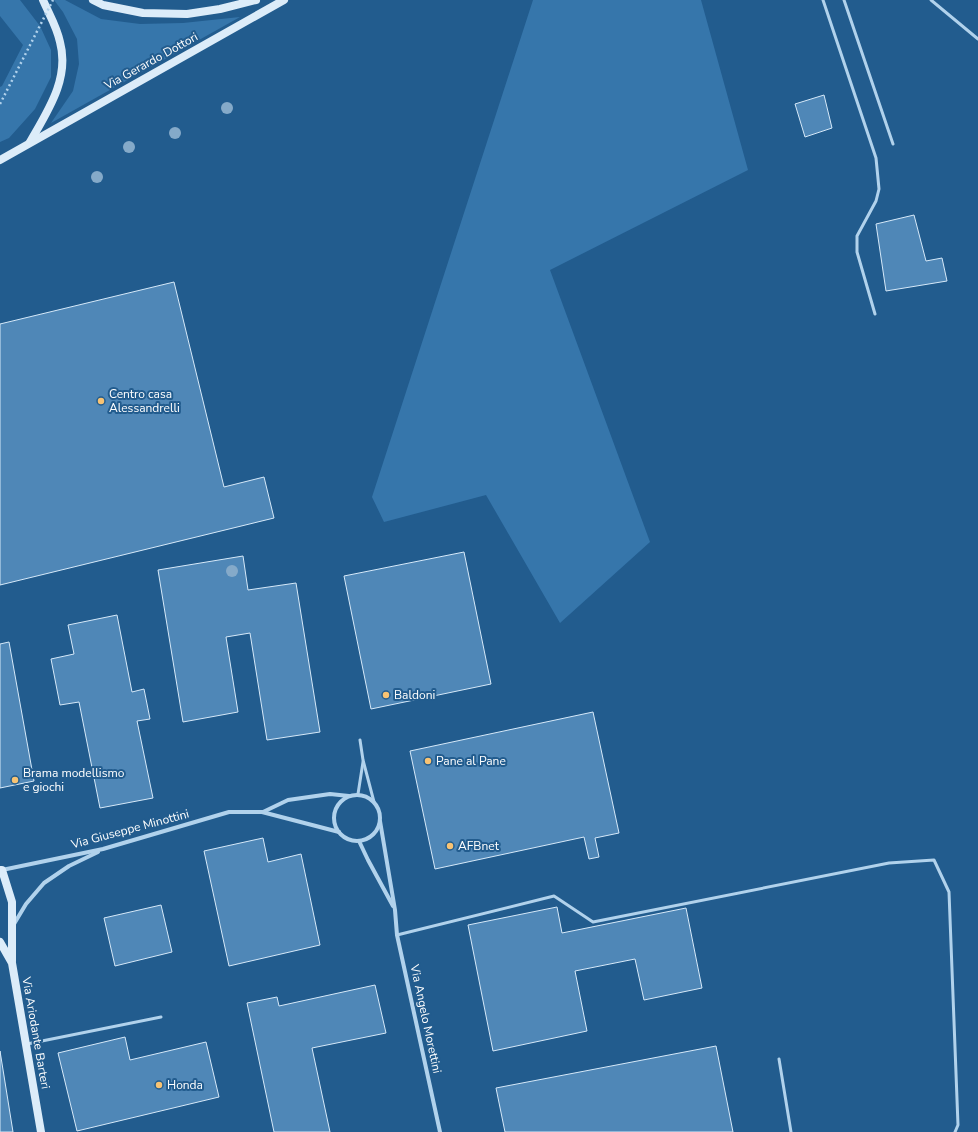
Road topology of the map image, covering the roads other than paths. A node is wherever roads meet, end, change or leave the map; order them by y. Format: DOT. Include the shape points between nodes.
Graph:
graph roads {
  1 [pos="42,0"];
  2 [pos="94,0"];
  3 [pos="256,0"];
  4 [pos="284,0"];
  5 [pos="823,0"];
  6 [pos="844,0"];
  7 [pos="931,0"];
  8 [pos="978,39"];
  9 [pos="30,143"];
  10 [pos="893,144"];
  11 [pos="0,160"];
  12 [pos="875,314"];
  13 [pos="360,740"];
  14 [pos="363,760"];
  15 [pos="358,794"];
  16 [pos="350,796"];
  17 [pos="374,802"];
  18 [pos="262,812"];
  19 [pos="380,821"];
  20 [pos="339,832"];
  21 [pos="359,840"];
  22 [pos="103,849"];
  23 [pos="1,869"];
  24 [pos="395,910"];
  25 [pos="12,927"];
  26 [pos="397,935"];
  27 [pos="0,942"];
  28 [pos="12,963"];
  29 [pos="161,1017"];
  30 [pos="26,1044"];
  31 [pos="779,1059"];
  32 [pos="41,1132"];
  33 [pos="440,1132"];
  34 [pos="791,1132"];
  35 [pos="955,1132"];
  1 -- 9 [label="main road" via="61,43 63,69 55,95"];
  2 -- 3 [label="main road" via="103,5 143,14 186,14"];
  4 -- 9 [label="main road, Via Gerardo Dottori"];
  5 -- 12 [label="lane" via="876,158 879,189 876,201 857,236 857,252"];
  6 -- 10 [label="lane"];
  7 -- 8 [label="lane"];
  9 -- 11 [label="main road, Via Gerardo Dottori"];
  13 -- 14 [label="lane"];
  14 -- 15 [label="lane"];
  14 -- 17 [label="lane"];
  15 -- 16 [label="street"];
  15 -- 17 [label="street"];
  16 -- 18 [label="street, Via Giuseppe Minottini" via="330,794 288,800"];
  16 -- 20 [label="street" via="343,799 335,811 334,818"];
  17 -- 19 [label="street" via="380,813"];
  18 -- 20 [label="street, Via Giuseppe Minottini"];
  18 -- 22 [label="street, Via Giuseppe Minottini" via="229,812"];
  19 -- 21 [label="street" via="373,834"];
  19 -- 24 [label="street, Via Angelo Morettini"];
  20 -- 21 [label="street" via="352,840"];
  21 -- 24 [label="street, Via Angelo Morettini"];
  22 -- 23 [label="street, Via Giuseppe Minottini"];
  22 -- 25 [label="street" via="44,883 26,904"];
  23 -- 25 [label="main road" via="12,902"];
  24 -- 26 [label="street, Via Angelo Morettini"];
  25 -- 28 [label="main road"];
  26 -- 33 [label="street, Via Angelo Morettini"];
  26 -- 35 [label="lane" via="554,896 593,922 889,863 934,860 949,892 958,1125"];
  27 -- 28 [label="main road, Via Ariodante Barteri"];
  28 -- 30 [label="main road, Via Ariodante Barteri"];
  29 -- 30 [label="lane"];
  30 -- 32 [label="main road, Via Ariodante Barteri"];
  31 -- 34 [label="lane"];
}
